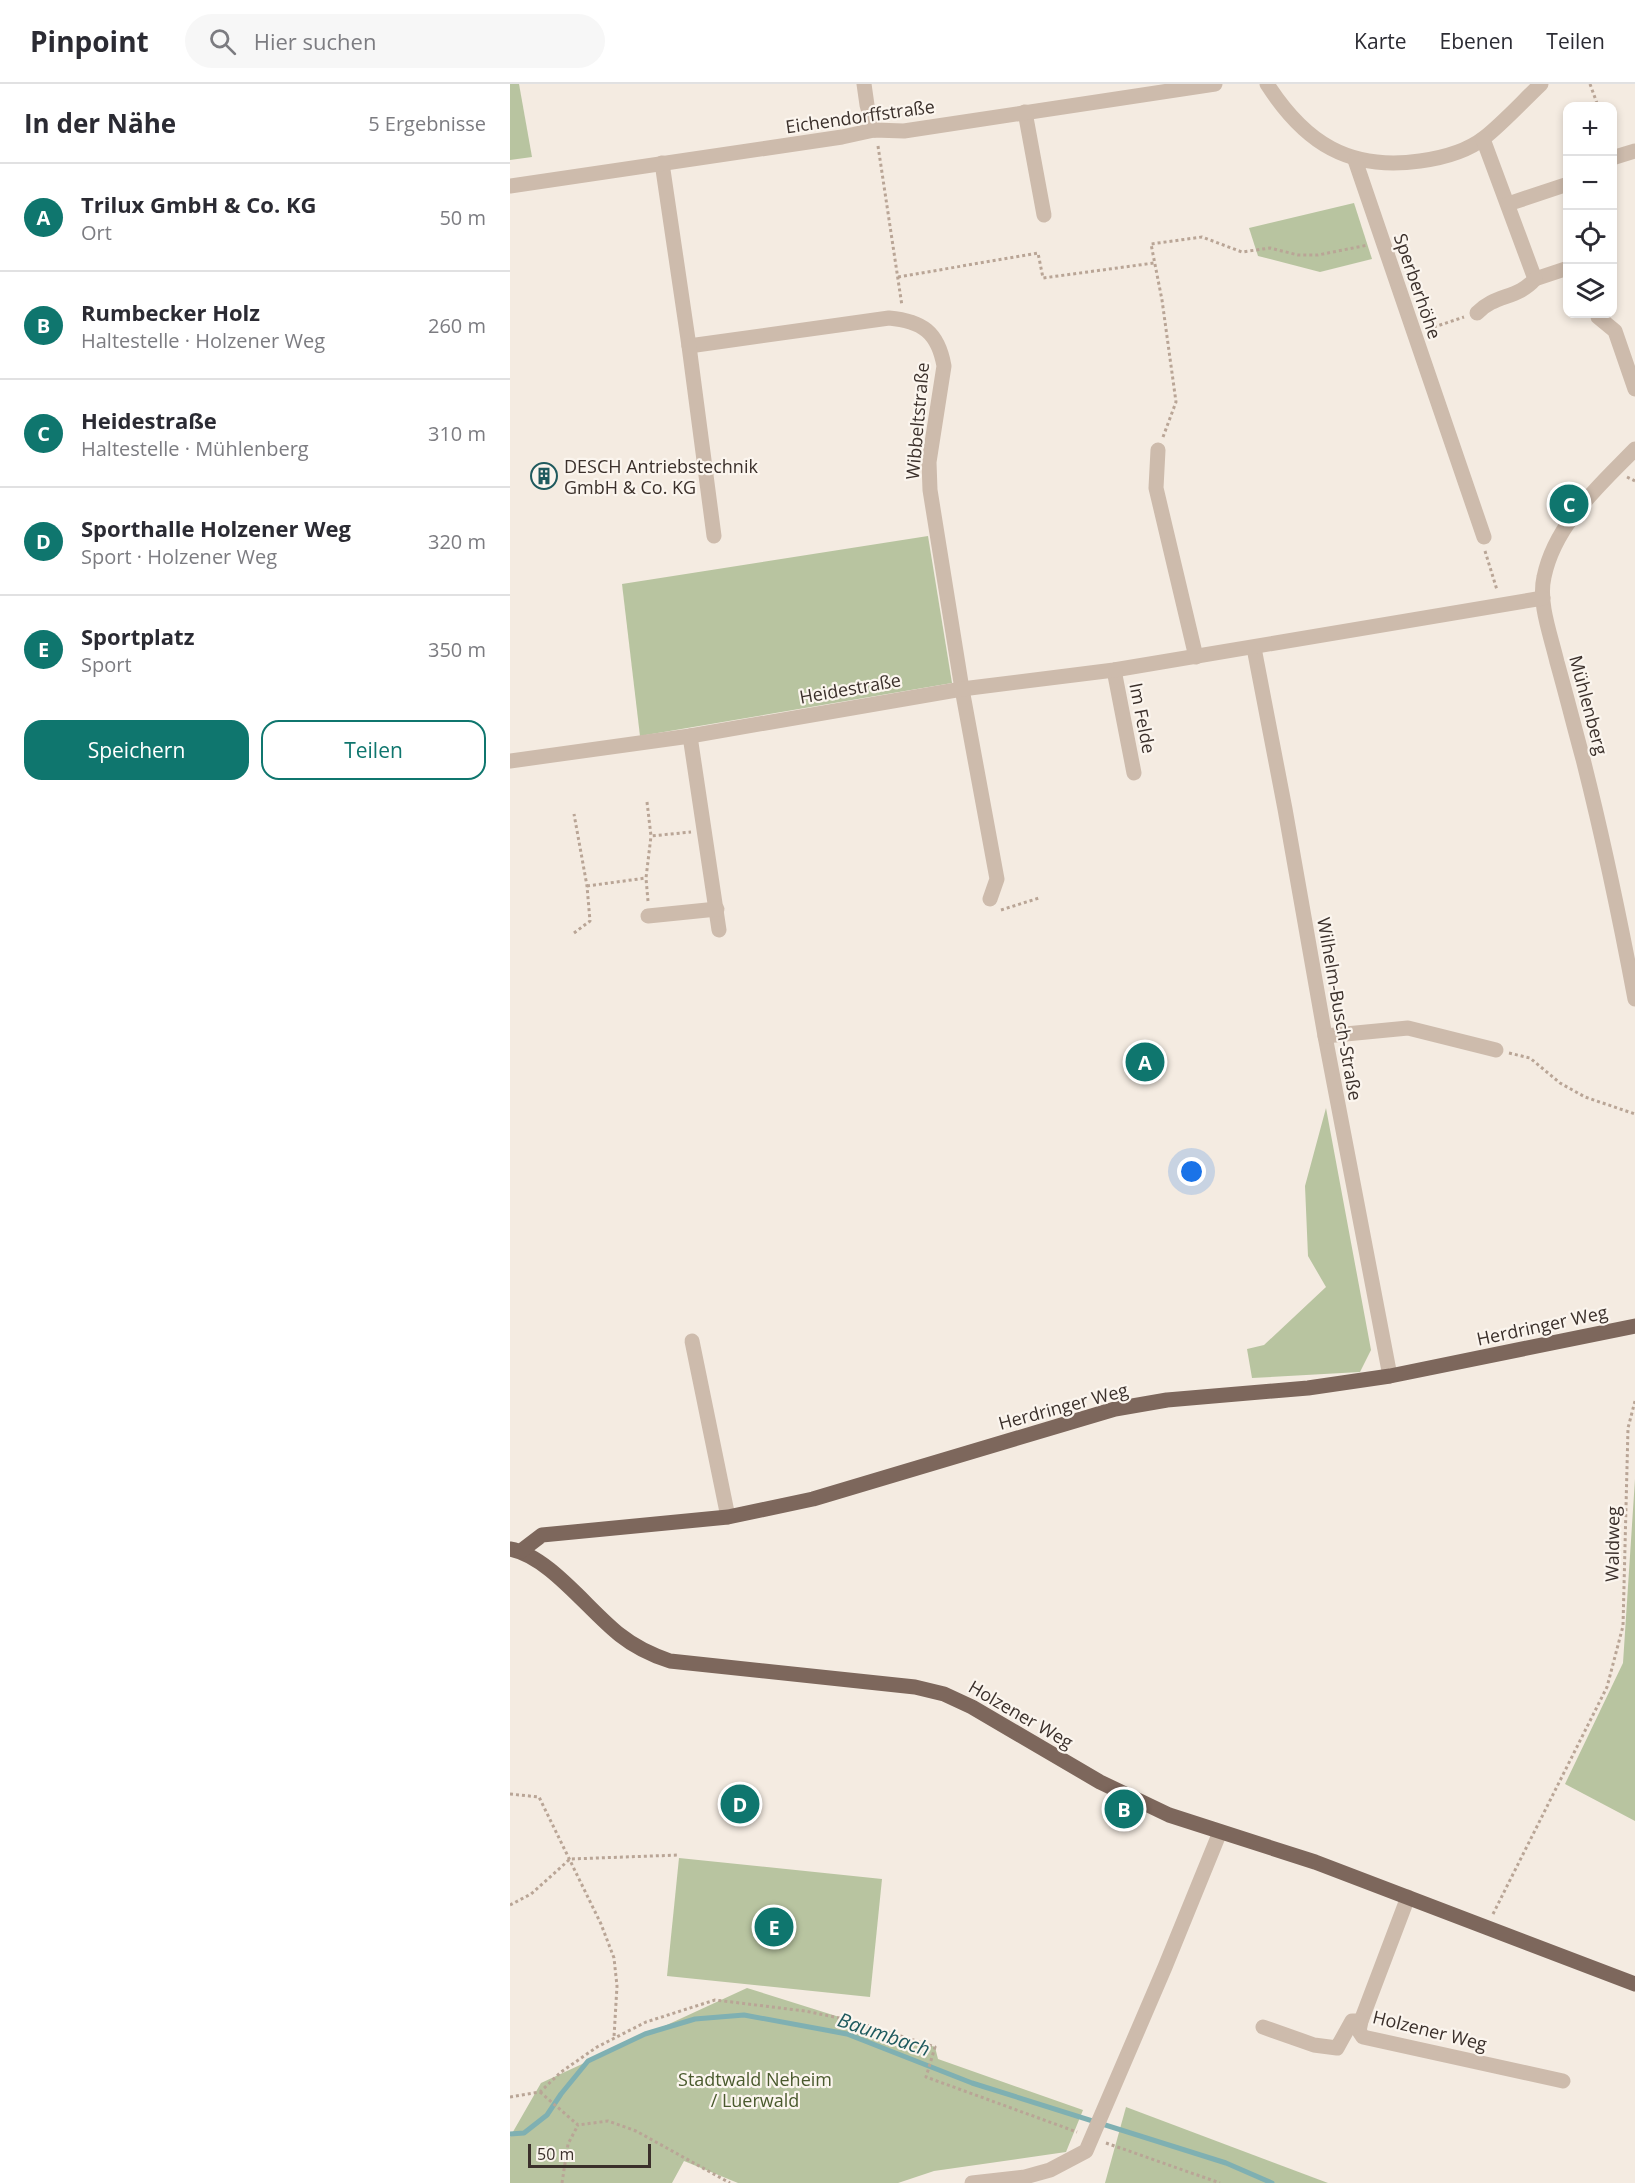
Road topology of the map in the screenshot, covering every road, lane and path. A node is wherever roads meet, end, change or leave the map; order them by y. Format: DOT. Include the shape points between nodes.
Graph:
graph roads {
  1 [pos="864,84"];
  2 [pos="1215,84"];
  3 [pos="1267,84"];
  4 [pos="1541,84"];
  5 [pos="1590,84"];
  6 [pos="1597,102"];
  7 [pos="1025,112"];
  8 [pos="874,130"];
  9 [pos="1483,139"];
  10 [pos="1635,151"];
  11 [pos="1617,156"];
  12 [pos="1355,160"];
  13 [pos="662,163"];
  14 [pos="510,186"];
  15 [pos="1563,186"];
  16 [pos="1508,204"];
  17 [pos="1044,215"];
  18 [pos="1383,242"];
  19 [pos="1154,263"];
  20 [pos="1563,270"];
  21 [pos="898,277"];
  22 [pos="1535,279"];
  23 [pos="1477,313"];
  24 [pos="1599,318"];
  25 [pos="905,319"];
  26 [pos="1415,334"];
  27 [pos="688,346"];
  28 [pos="1635,389"];
  29 [pos="1635,449"];
  30 [pos="1158,450"];
  31 [pos="714,536"];
  32 [pos="1484,537"];
  33 [pos="1543,598"];
  34 [pos="1502,604"];
  35 [pos="1254,648"];
  36 [pos="1196,657"];
  37 [pos="1114,670"];
  38 [pos="962,689"];
  39 [pos="690,736"];
  40 [pos="510,761"];
  41 [pos="1134,773"];
  42 [pos="647,802"];
  43 [pos="574,814"];
  44 [pos="705,831"];
  45 [pos="651,836"];
  46 [pos="646,878"];
  47 [pos="586,886"];
  48 [pos="1039,898"];
  49 [pos="990,899"];
  50 [pos="1008,906"];
  51 [pos="717,909"];
  52 [pos="648,916"];
  53 [pos="719,930"];
  54 [pos="574,933"];
  55 [pos="1635,999"];
  56 [pos="1325,1036"];
  57 [pos="1496,1050"];
  58 [pos="1635,1114"];
  59 [pos="1635,1326"];
  60 [pos="692,1341"];
  61 [pos="1390,1376"];
  62 [pos="1635,1401"];
  63 [pos="728,1517"];
  64 [pos="515,1550"];
  65 [pos="510,1794"];
  66 [pos="1220,1832"];
  67 [pos="679,1855"];
  68 [pos="570,1859"];
  69 [pos="1408,1897"];
  70 [pos="510,1905"];
  71 [pos="1486,1926"];
  72 [pos="1635,1984"];
  73 [pos="1361,2021"];
  74 [pos="1263,2026"];
  75 [pos="614,2038"];
  76 [pos="1563,2080"];
  77 [pos="540,2092"];
  78 [pos="510,2097"];
  79 [pos="578,2125"];
  80 [pos="1093,2137"];
  81 [pos="1027,2180"];
  82 [pos="562,2183"];
  83 [pos="730,2183"];
  84 [pos="972,2183"];
  85 [pos="1220,2183"];
  1 -- 8 [label="street"];
  2 -- 7 [label="street, Eichendorffstraße"];
  3 -- 12 [label="street" via="1296,124 1329,148"];
  4 -- 9 [label="street"];
  5 -- 6 [label="path"];
  7 -- 8 [label="street, Eichendorffstraße" via="904,131"];
  7 -- 17 [label="street"];
  8 -- 13 [label="street, Eichendorffstraße"];
  8 -- 21 [label="path"];
  9 -- 12 [label="street" via="1445,158 1398,165"];
  9 -- 16 [label="street"];
  10 -- 11 [label="street"];
  12 -- 18 [label="street, Sperberhöhe"];
  13 -- 14 [label="street, Eichendorffstraße"];
  13 -- 27 [label="street"];
  15 -- 16 [label="street"];
  16 -- 22 [label="street"];
  18 -- 19 [label="path" via="1318,255 1298,255 1269,248 1242,252 1202,237 1150,244"];
  18 -- 26 [label="street, Sperberhöhe"];
  19 -- 21 [label="path" via="1042,278 1038,254"];
  19 -- 30 [label="path" via="1176,402"];
  20 -- 22 [label="street"];
  21 -- 25 [label="path"];
  22 -- 23 [label="street" via="1527,289 1486,303"];
  23 -- 26 [label="path"];
  24 -- 28 [label="street" via="1615,332"];
  25 -- 27 [label="street" via="870,320"];
  25 -- 38 [label="street, Wibbeltstraße" via="926,328 942,353 944,366 929,462 930,490"];
  26 -- 32 [label="street, Sperberhöhe"];
  27 -- 31 [label="street"];
  29 -- 33 [label="street, Mühlenberg" via="1563,530 1543,578"];
  30 -- 36 [label="street" via="1156,488"];
  32 -- 34 [label="path" via="1485,555"];
  33 -- 34 [label="street, Heidestraße"];
  33 -- 55 [label="street, Mühlenberg"];
  34 -- 35 [label="street, Heidestraße"];
  35 -- 36 [label="street, Heidestraße"];
  35 -- 56 [label="street, Wilhelm-Busch-Straße"];
  36 -- 37 [label="street, Heidestraße"];
  37 -- 38 [label="street, Heidestraße"];
  37 -- 41 [label="street, Im Felde"];
  38 -- 39 [label="street, Heidestraße"];
  38 -- 49 [label="street, Wibbeltstraße" via="997,879"];
  39 -- 40 [label="street, Heidestraße"];
  39 -- 44 [label="street"];
  42 -- 45 [label="path"];
  43 -- 47 [label="path"];
  44 -- 45 [label="path"];
  44 -- 51 [label="street"];
  45 -- 46 [label="path"];
  46 -- 47 [label="path"];
  46 -- 52 [label="path"];
  47 -- 54 [label="path" via="590,921"];
  48 -- 50 [label="path"];
  51 -- 52 [label="street"];
  51 -- 53 [label="street"];
  56 -- 57 [label="street" via="1408,1028"];
  56 -- 61 [label="street, Wilhelm-Busch-Straße"];
  57 -- 58 [label="path" via="1530,1058 1560,1083 1585,1097"];
  59 -- 61 [label="main road, Herdringer Weg"];
  60 -- 63 [label="street"];
  61 -- 63 [label="main road, Herdringer Weg" via="1308,1389 1167,1400 1115,1409 813,1499"];
  62 -- 71 [label="path, Waldweg" via="1628,1428 1623,1626 1607,1687"];
  63 -- 64 [label="main road, Herdringer Weg" via="542,1536"];
  64 -- 66 [label="main road, Holzener Weg" via="546,1567 620,1635 648,1653 670,1661 904,1686 944,1694 1132,1799"];
  65 -- 68 [label="path" via="539,1797"];
  66 -- 69 [label="main road, Holzener Weg"];
  66 -- 80 [label="street"];
  67 -- 68 [label="path"];
  68 -- 70 [label="path" via="531,1894"];
  68 -- 75 [label="path" via="614,1958"];
  69 -- 71 [label="main road, Holzener Weg"];
  69 -- 73 [label="street, Holzener Weg"];
  71 -- 72 [label="main road, Holzener Weg"];
  73 -- 74 [label="street" via="1352,2021 1337,2048 1314,2045"];
  73 -- 76 [label="street, Holzener Weg" via="1359,2031 1363,2037"];
  75 -- 77 [label="path" via="561,2072"];
  75 -- 80 [label="path" via="646,2022 714,2000 854,2020 935,2047 926,2077"];
  77 -- 78 [label="path"];
  77 -- 79 [label="path"];
  79 -- 82 [label="path" via="568,2144"];
  79 -- 83 [label="path" via="608,2121 636,2131"];
  80 -- 81 [label="street" via="1086,2151"];
  80 -- 85 [label="path"];
  81 -- 84 [label="street"];
}
